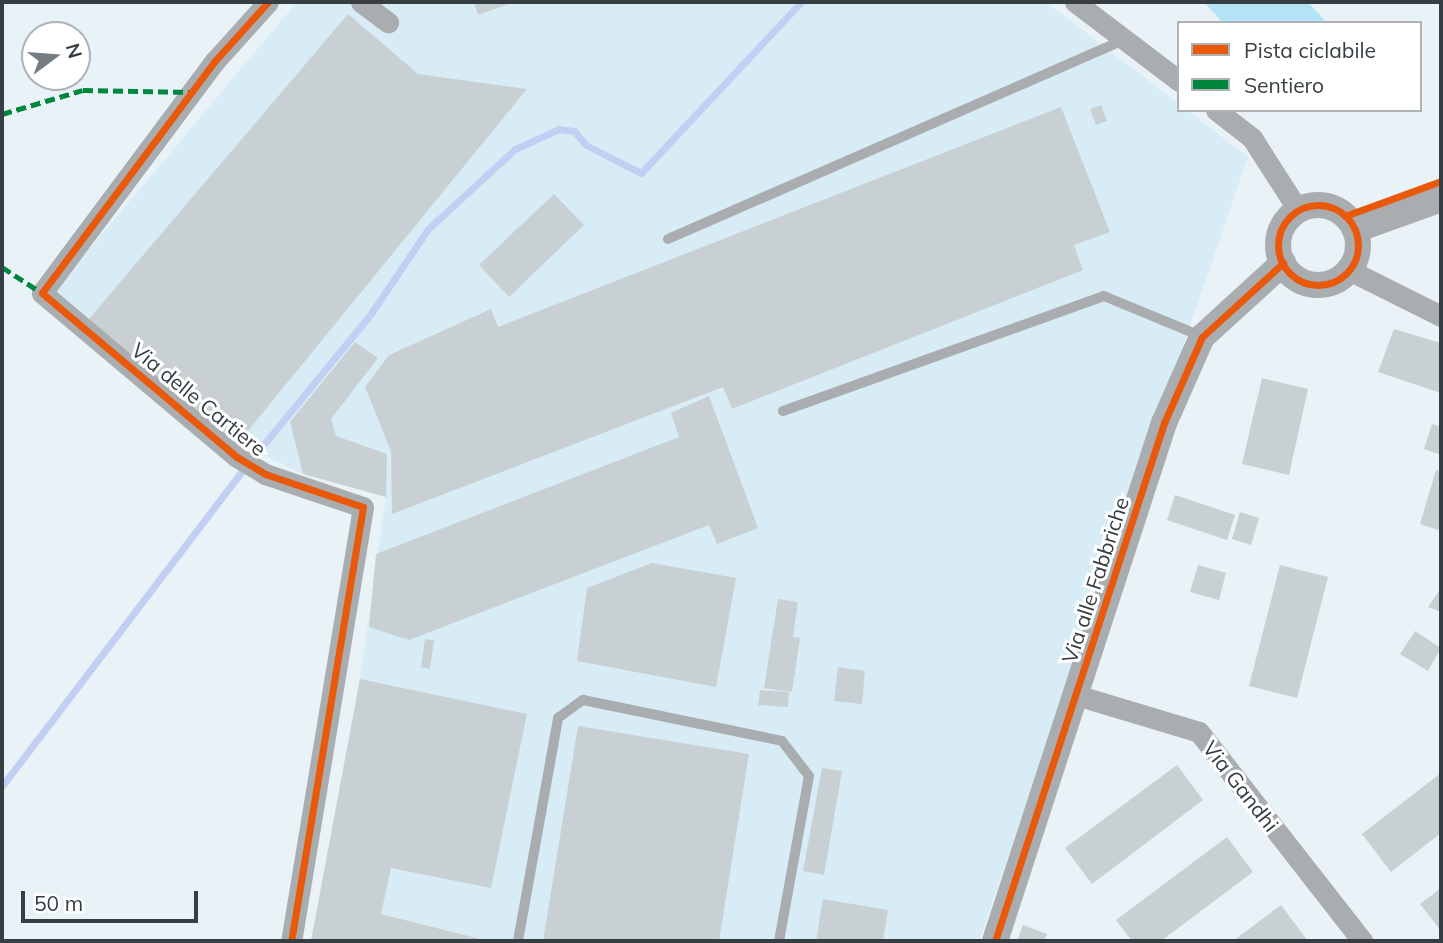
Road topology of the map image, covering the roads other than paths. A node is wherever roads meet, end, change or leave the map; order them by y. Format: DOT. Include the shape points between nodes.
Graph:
graph roads {
  1 [pos="268,2"];
  2 [pos="361,2"];
  3 [pos="1075,2"];
  4 [pos="388,22"];
  5 [pos="1124,40"];
  6 [pos="1177,80"];
  7 [pos="1219,112"];
  8 [pos="1441,199"];
  9 [pos="1298,210"];
  10 [pos="1355,230"];
  11 [pos="668,239"];
  12 [pos="1283,263"];
  13 [pos="1349,270"];
  14 [pos="1441,316"];
  15 [pos="1202,337"];
  16 [pos="783,411"];
  17 [pos="1076,695"];
  18 [pos="291,941"];
  19 [pos="518,941"];
  20 [pos="779,941"];
  21 [pos="995,941"];
  22 [pos="1362,941"];
  1 -- 18 [label="street, Via delle Cartiere" via="214,62 42,293 237,457 265,474 363,507"];
  2 -- 4 [label="street"];
  3 -- 5 [label="street"];
  5 -- 6 [label="street"];
  5 -- 11 [label="lane"];
  7 -- 9 [label="street" via="1252,138"];
  8 -- 10 [label="street"];
  9 -- 10 [label="street" via="1315,204 1331,207"];
  9 -- 12 [label="street" via="1282,227"];
  10 -- 13 [label="street" via="1357,251"];
  12 -- 13 [label="street" via="1292,276 1308,283 1329,283"];
  12 -- 15 [label="street, Via alle Fabbriche"];
  13 -- 14 [label="street"];
  15 -- 16 [label="lane" via="1104,296"];
  15 -- 17 [label="street, Via alle Fabbriche" via="1164,423"];
  17 -- 21 [label="street, Via alle Fabbriche"];
  17 -- 22 [label="street, Via Gandhi" via="1199,732"];
  19 -- 20 [label="lane" via="558,718 583,700 782,741 809,776"];
}
